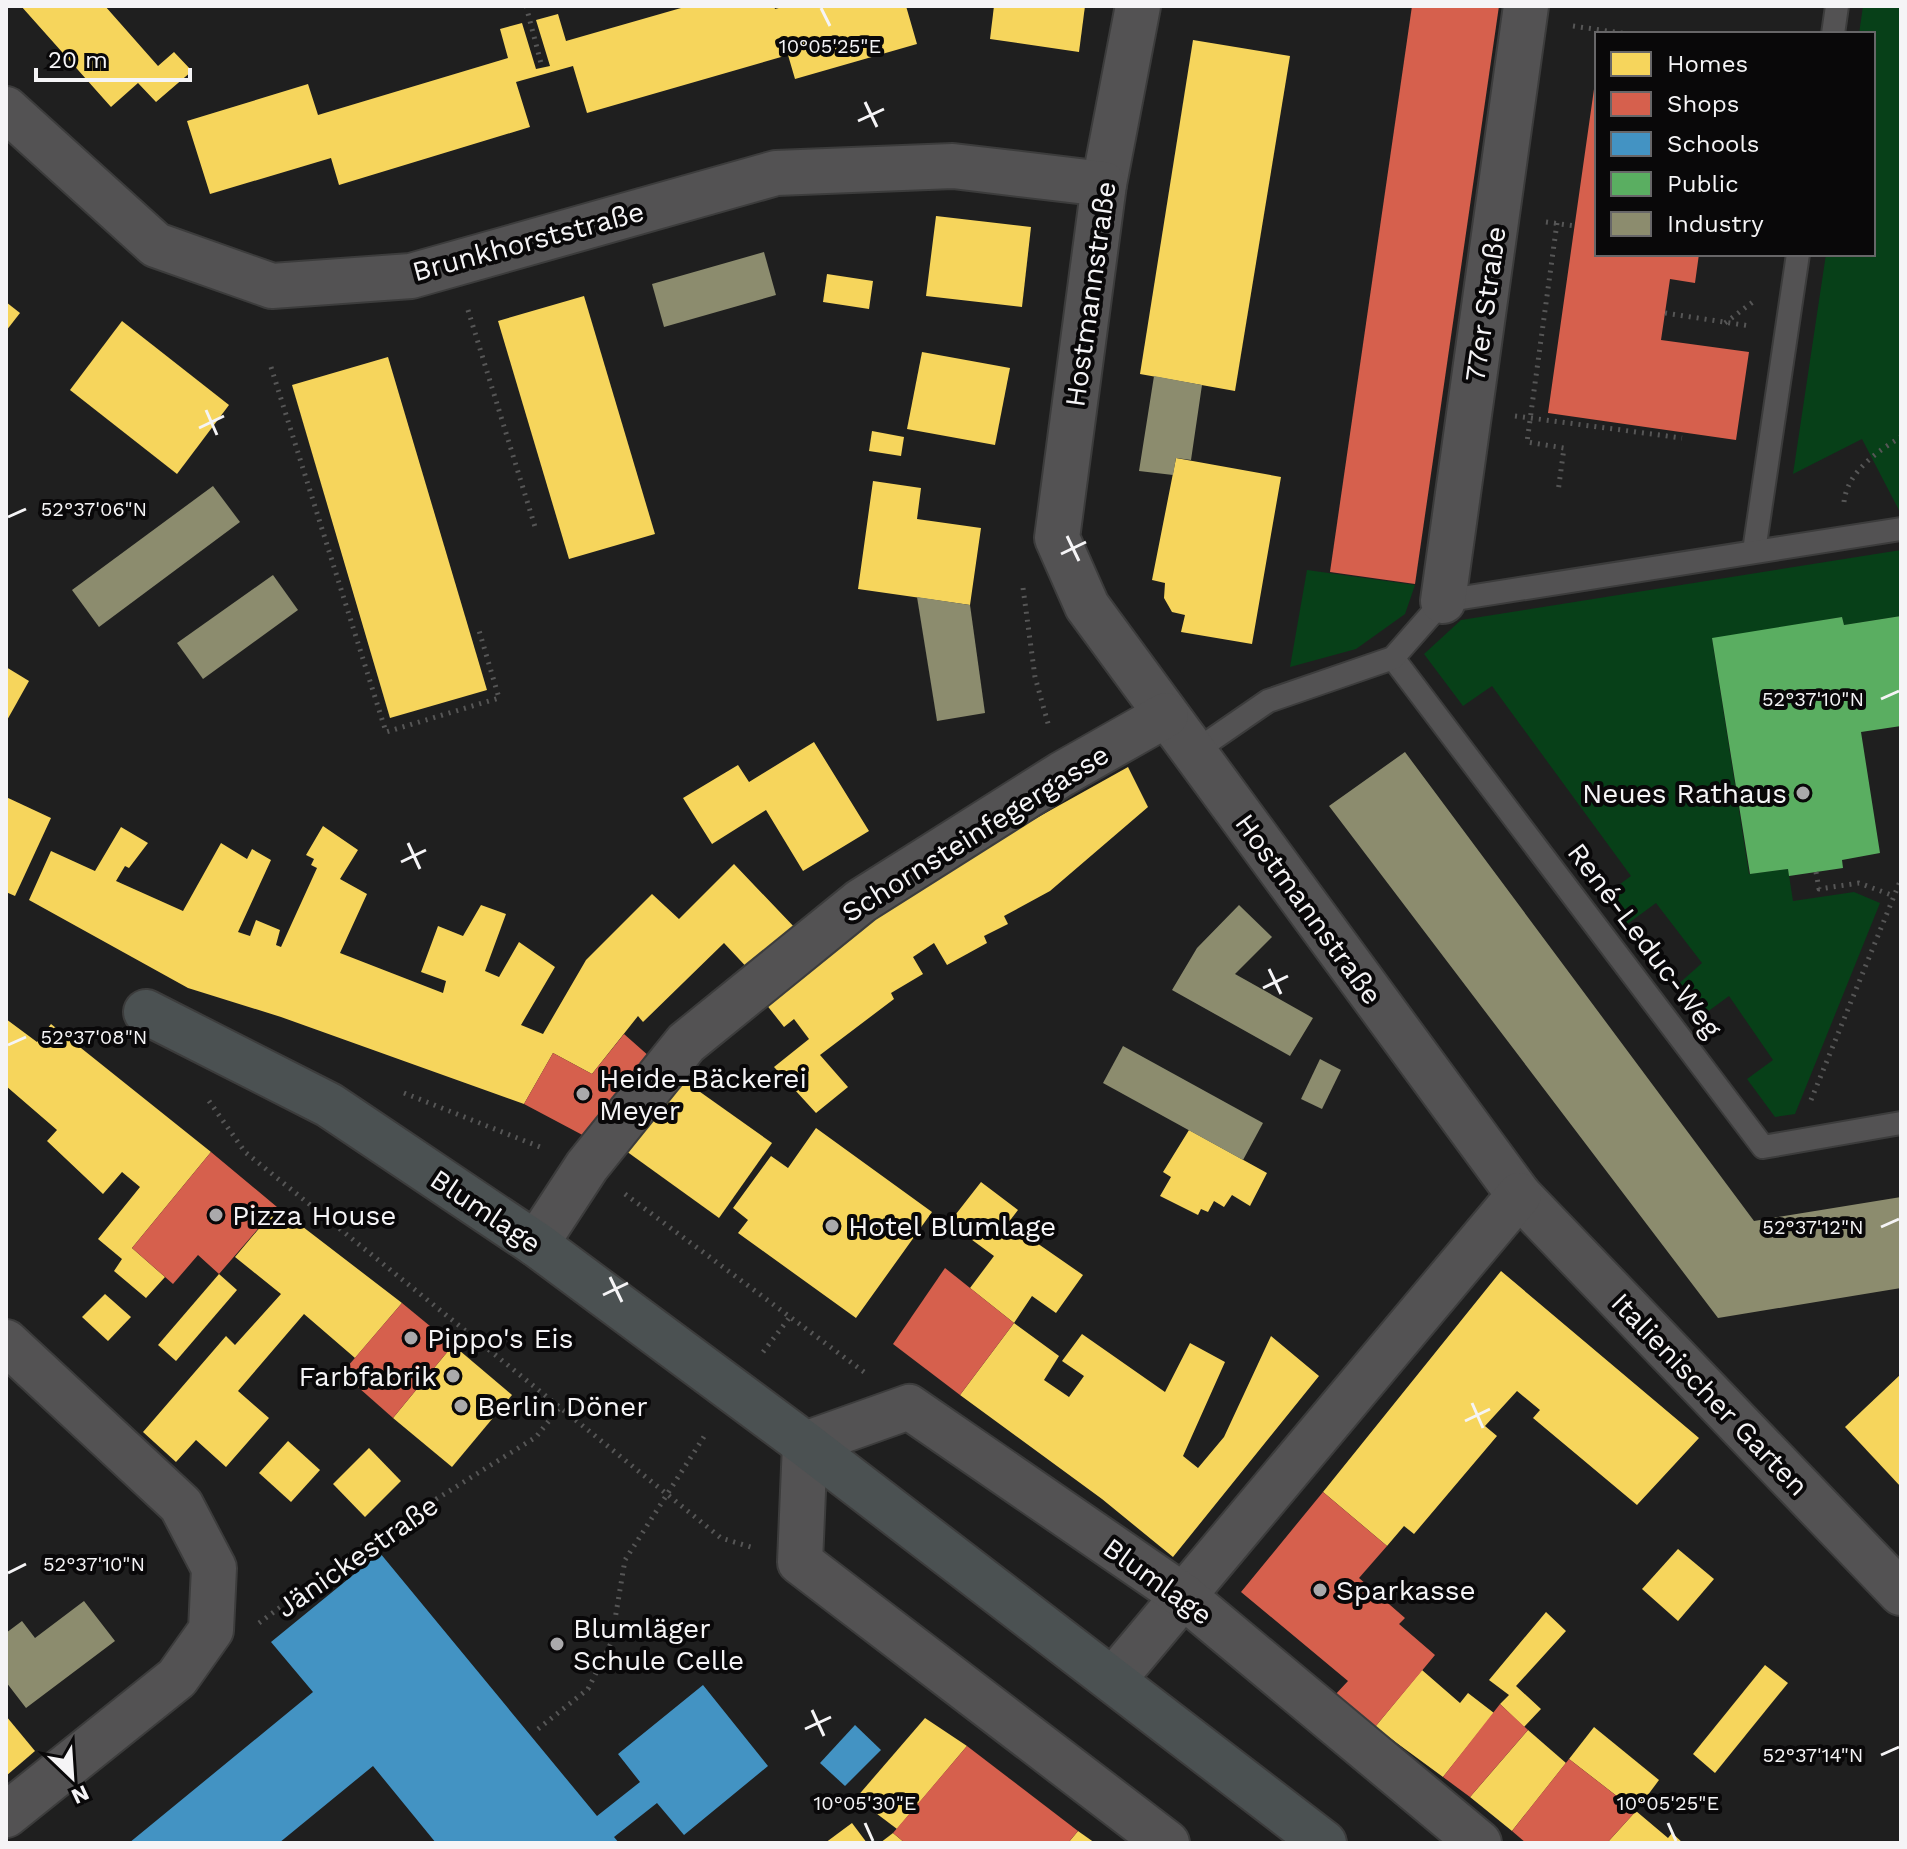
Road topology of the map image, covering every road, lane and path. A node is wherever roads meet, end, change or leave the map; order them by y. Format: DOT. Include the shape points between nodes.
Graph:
graph roads {
  1 [pos="526,6"];
  2 [pos="1138,6"];
  3 [pos="1526,6"];
  4 [pos="1837,6"];
  5 [pos="1833,32"];
  6 [pos="542,67"];
  7 [pos="6,109"];
  8 [pos="1104,184"];
  9 [pos="1557,223"];
  10 [pos="1798,256"];
  11 [pos="454,263"];
  12 [pos="1665,313"];
  13 [pos="1787,331"];
  14 [pos="271,367"];
  15 [pos="1471,410"];
  16 [pos="1530,418"];
  17 [pos="1901,437"];
  18 [pos="1682,438"];
  19 [pos="1558,492"];
  20 [pos="1901,529"];
  21 [pos="536,530"];
  22 [pos="1057,538"];
  23 [pos="1840,539"];
  24 [pos="1754,551"];
  25 [pos="1443,601"];
  26 [pos="478,627"];
  27 [pos="1393,658"];
  28 [pos="1166,715"];
  29 [pos="1194,752"];
  30 [pos="1062,774"];
  31 [pos="1816,872"];
  32 [pos="1901,879"];
  33 [pos="1894,896"];
  34 [pos="146,1012"];
  35 [pos="200,1088"];
  36 [pos="1901,1123"];
  37 [pos="1795,1142"];
  38 [pos="1519,1195"];
  39 [pos="536,1244"];
  40 [pos="6,1342"];
  41 [pos="560,1407"];
  42 [pos="805,1444"];
  43 [pos="667,1494"];
  44 [pos="800,1562"];
  45 [pos="1901,1593"];
  46 [pos="1182,1595"];
  47 [pos="211,1630"];
  48 [pos="1113,1680"];
  49 [pos="538,1729"];
  50 [pos="6,1815"];
  51 [pos="1167,1843"];
  52 [pos="1324,1843"];
  53 [pos="1479,1843"];
  1 -- 6 [label="path"];
  2 -- 8 [label="street, Hostmannstraße"];
  3 -- 15 [label="street, 77er Straße"];
  4 -- 5 [label="lane"];
  7 -- 11 [label="street, Brunkhorststraße" via="156,245 272,286 411,276"];
  8 -- 11 [label="street, Brunkhorststraße" via="953,166 776,173"];
  8 -- 22 [label="street, Hostmannstraße"];
  9 -- 16 [label="path"];
  10 -- 13 [label="lane"];
  11 -- 21 [label="path"];
  12 -- 13 [label="path"];
  13 -- 24 [label="lane"];
  14 -- 26 [label="path" via="386,732 499,698"];
  15 -- 16 [label="path"];
  15 -- 25 [label="street, 77er Straße"];
  16 -- 18 [label="path"];
  16 -- 19 [label="path" via="1527,442 1564,448"];
  17 -- 23 [label="path" via="1872,454 1845,492"];
  20 -- 23 [label="lane"];
  22 -- 28 [label="street, Hostmannstraße" via="1087,606"];
  22 -- 30 [label="path" via="1023,586 1035,677"];
  23 -- 24 [label="lane"];
  24 -- 25 [label="lane"];
  25 -- 27 [label="lane"];
  27 -- 29 [label="lane" via="1268,701"];
  27 -- 37 [label="lane, René-Leduc-Weg" via="1763,1147"];
  28 -- 29 [label="street, Hostmannstraße"];
  28 -- 30 [label="street, Schornsteinfegergasse"];
  29 -- 38 [label="street, Hostmannstraße"];
  30 -- 39 [label="street, Schornsteinfegergasse" via="861,901 686,1043 587,1166"];
  31 -- 33 [label="path" via="1819,889 1859,883"];
  32 -- 33 [label="path"];
  33 -- 37 [label="path"];
  34 -- 39 [label="main road, Blumlage" via="329,1105"];
  35 -- 41 [label="path" via="245,1152"];
  36 -- 37 [label="lane, René-Leduc-Weg"];
  38 -- 45 [label="street, Italienischer Garten"];
  38 -- 46 [label="street"];
  39 -- 42 [label="main road, Blumlage"];
  40 -- 47 [label="street" via="181,1505 214,1568"];
  41 -- 43 [label="path"];
  41 -- 47 [label="path, Jänickestraße" via="536,1437 372,1539 264,1622"];
  42 -- 44 [label="street"];
  42 -- 46 [label="street, Blumlage" via="909,1407"];
  42 -- 48 [label="main road, Blumlage"];
  43 -- 44 [label="path" via="721,1538"];
  43 -- 49 [label="path" via="625,1560 611,1643 588,1689"];
  44 -- 51 [label="street"];
  46 -- 48 [label="street"];
  46 -- 53 [label="street, Blumlage"];
  47 -- 50 [label="street" via="177,1678"];
  48 -- 52 [label="main road, Blumlage"];
}
